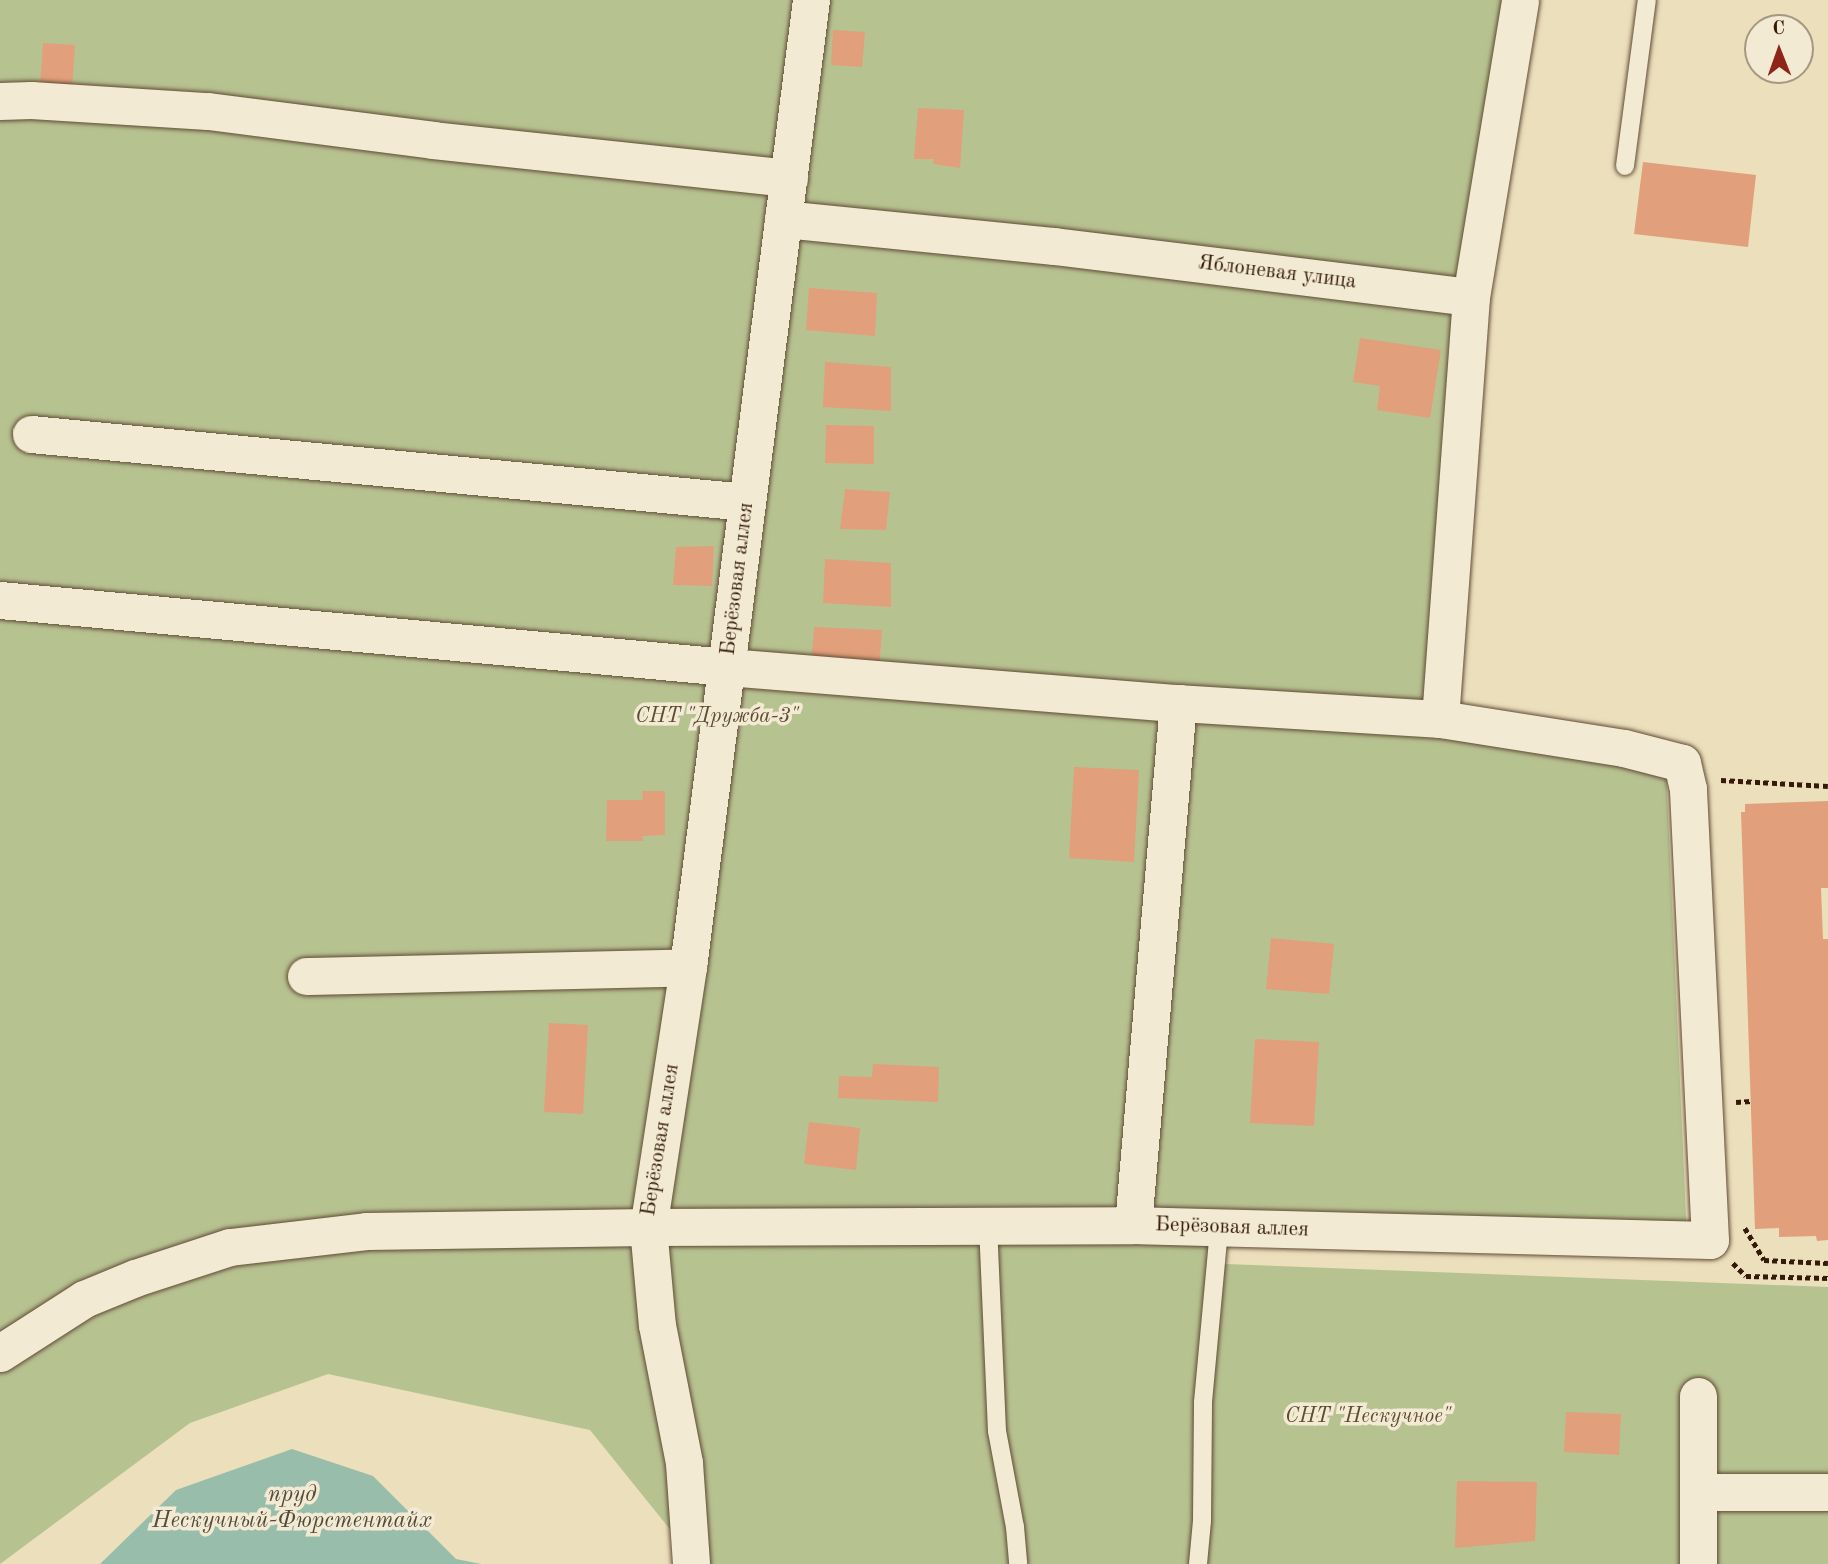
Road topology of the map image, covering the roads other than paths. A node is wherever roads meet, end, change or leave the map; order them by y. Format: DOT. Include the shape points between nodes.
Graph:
graph roads {
  1 [pos="811,0"];
  2 [pos="1520,0"];
  3 [pos="1647,0"];
  4 [pos="0,102"];
  5 [pos="1625,166"];
  6 [pos="789,178"];
  7 [pos="783,219"];
  8 [pos="1471,296"];
  9 [pos="31,434"];
  10 [pos="747,502"];
  11 [pos="0,600"];
  12 [pos="727,667"];
  13 [pos="1178,704"];
  14 [pos="1440,719"];
  15 [pos="688,967"];
  16 [pos="306,976"];
  17 [pos="1133,1225"];
  18 [pos="988,1226"];
  19 [pos="648,1227"];
  20 [pos="1219,1229"];
  21 [pos="0,1353"];
  22 [pos="1698,1396"];
  23 [pos="1698,1492"];
  24 [pos="1828,1492"];
  25 [pos="691,1564"];
  26 [pos="1018,1564"];
  27 [pos="1198,1564"];
  28 [pos="1698,1564"];
  1 -- 6 [label="street, Берёзовая аллея"];
  2 -- 8 [label="street"];
  3 -- 5 [label="lane"];
  4 -- 6 [label="street" via="208,111"];
  6 -- 7 [label="street, Берёзовая аллея"];
  7 -- 8 [label="street, Яблоневая улица"];
  7 -- 10 [label="street, Берёзовая аллея"];
  8 -- 14 [label="street"];
  9 -- 10 [label="street"];
  10 -- 12 [label="street, Берёзовая аллея"];
  11 -- 12 [label="street"];
  12 -- 13 [label="street"];
  12 -- 15 [label="street, Берёзовая аллея"];
  13 -- 14 [label="street"];
  13 -- 17 [label="street"];
  14 -- 20 [label="street, Берёзовая аллея" via="1624,748 1682,763 1688,789 1710,1240"];
  15 -- 16 [label="street"];
  15 -- 19 [label="street, Берёзовая аллея"];
  17 -- 18 [label="street, Берёзовая аллея"];
  17 -- 20 [label="street, Берёзовая аллея"];
  18 -- 19 [label="street, Берёзовая аллея"];
  18 -- 26 [label="lane" via="997,1431"];
  19 -- 21 [label="street" via="366,1231 230,1247 84,1299"];
  19 -- 25 [label="street" via="657,1325 684,1462"];
  20 -- 27 [label="lane" via="1203,1402"];
  22 -- 23 [label="street"];
  23 -- 24 [label="street"];
  23 -- 28 [label="street"];
}
